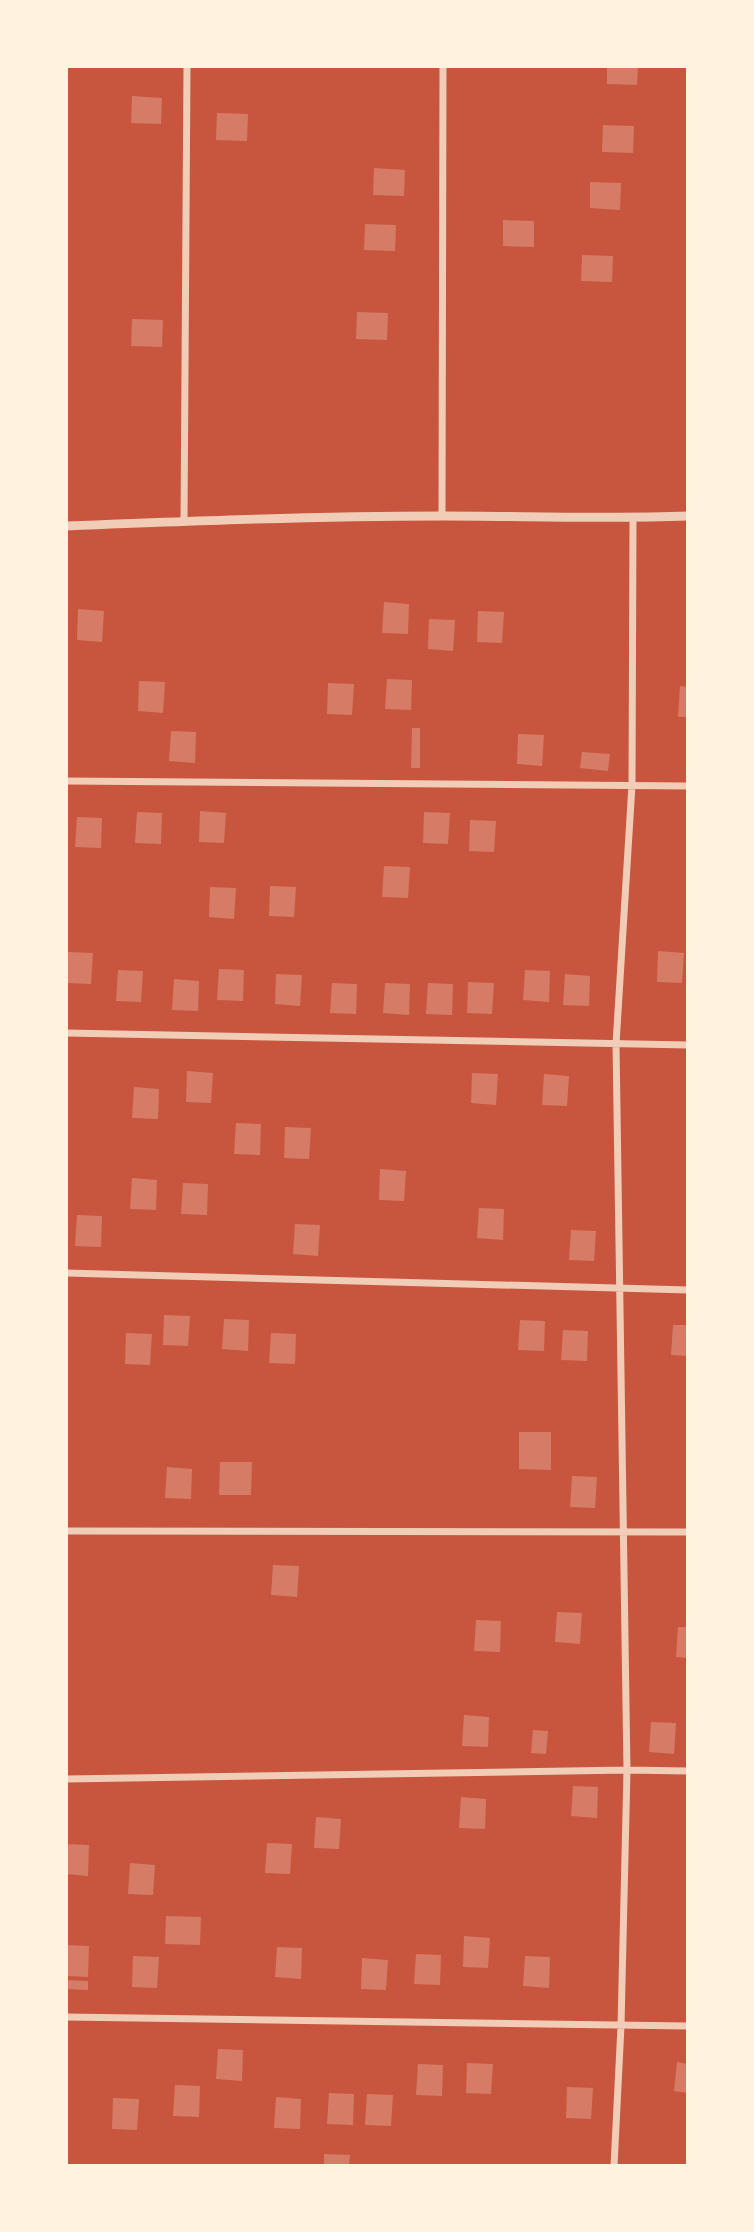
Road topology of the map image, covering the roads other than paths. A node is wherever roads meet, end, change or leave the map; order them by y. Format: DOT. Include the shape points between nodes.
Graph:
graph roads {
  1 [pos="187,66"];
  2 [pos="443,66"];
  3 [pos="442,516"];
  4 [pos="688,516"];
  5 [pos="634,518"];
  6 [pos="184,521"];
  7 [pos="66,527"];
  8 [pos="66,780"];
  9 [pos="632,785"];
  10 [pos="688,786"];
  11 [pos="66,1033"];
  12 [pos="616,1044"];
  13 [pos="688,1045"];
  14 [pos="66,1273"];
  15 [pos="620,1289"];
  16 [pos="688,1290"];
  17 [pos="66,1531"];
  18 [pos="624,1531"];
  19 [pos="688,1532"];
  20 [pos="627,1770"];
  21 [pos="688,1771"];
  22 [pos="66,1779"];
  23 [pos="66,2017"];
  24 [pos="621,2025"];
  25 [pos="688,2026"];
  26 [pos="614,2165"];
  1 -- 6 [label="street"];
  2 -- 3 [label="street"];
  3 -- 5 [label="street"];
  3 -- 6 [label="street"];
  4 -- 5 [label="street"];
  5 -- 9 [label="street"];
  6 -- 7 [label="street"];
  8 -- 9 [label="street"];
  9 -- 10 [label="street"];
  9 -- 12 [label="street"];
  11 -- 12 [label="street"];
  12 -- 13 [label="street"];
  12 -- 15 [label="street"];
  14 -- 15 [label="street"];
  15 -- 16 [label="street"];
  15 -- 18 [label="street"];
  17 -- 18 [label="street"];
  18 -- 19 [label="street"];
  18 -- 20 [label="street"];
  20 -- 21 [label="street"];
  20 -- 22 [label="street"];
  20 -- 24 [label="street"];
  23 -- 24 [label="street"];
  24 -- 25 [label="street"];
  24 -- 26 [label="street"];
}
